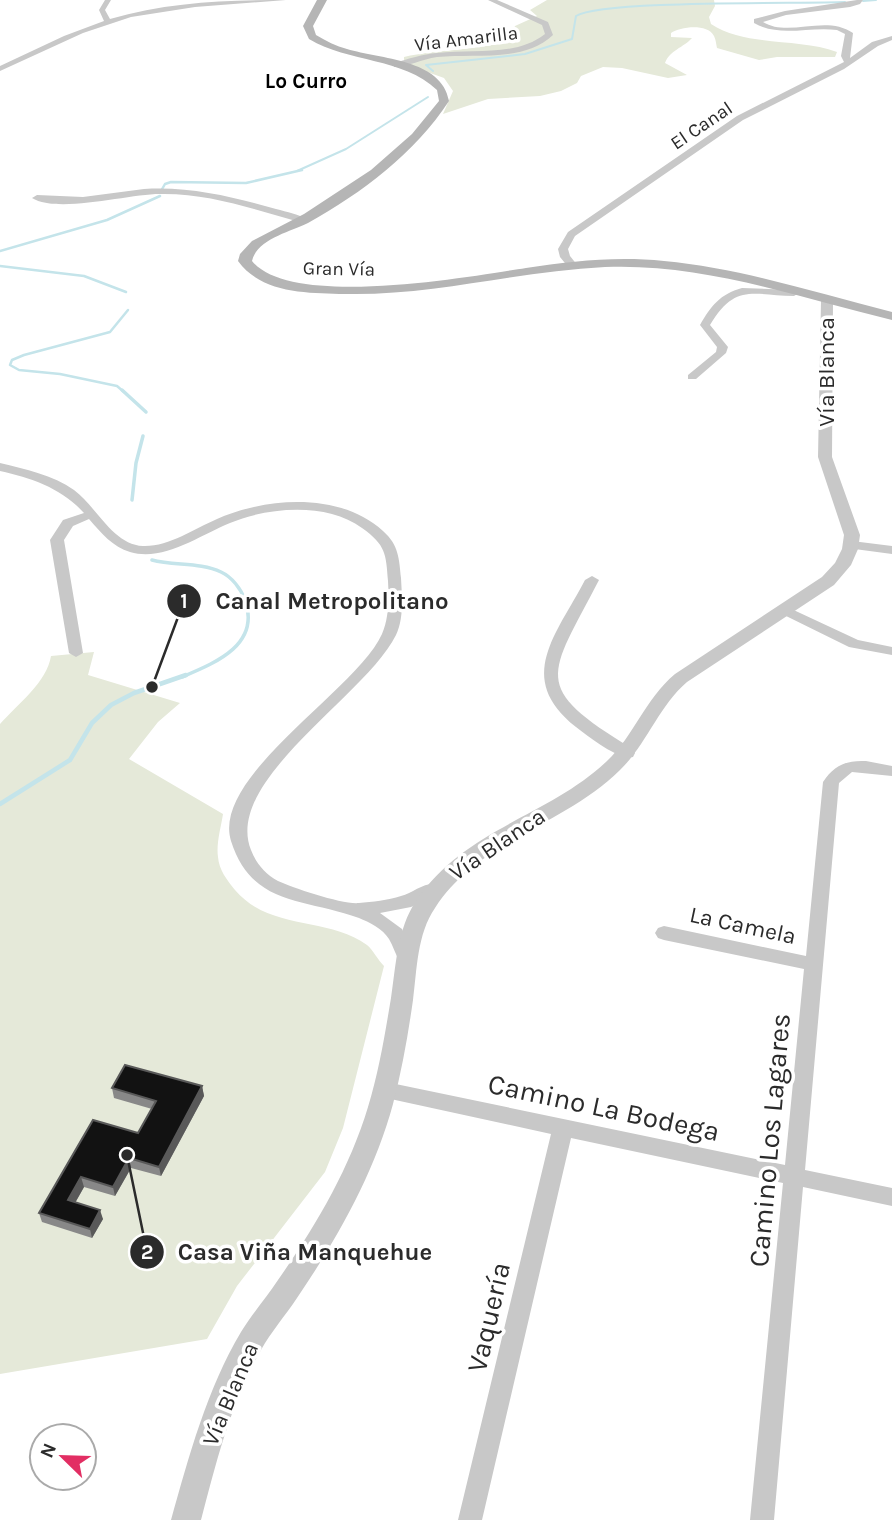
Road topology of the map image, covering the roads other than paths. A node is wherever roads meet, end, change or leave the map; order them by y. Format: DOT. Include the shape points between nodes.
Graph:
graph roads {
  1 [pos="108,0"];
  2 [pos="283,0"];
  3 [pos="322,0"];
  4 [pos="491,0"];
  5 [pos="860,0"];
  6 [pos="108,22"];
  7 [pos="892,38"];
  8 [pos="848,62"];
  9 [pos="397,65"];
  10 [pos="0,69"];
  11 [pos="37,198"];
  12 [pos="303,220"];
  13 [pos="573,266"];
  14 [pos="794,293"];
  15 [pos="827,301"];
  16 [pos="892,316"];
  17 [pos="692,377"];
  18 [pos="0,467"];
  19 [pos="92,514"];
  20 [pos="852,545"];
  21 [pos="892,550"];
  22 [pos="592,580"];
  23 [pos="785,610"];
  24 [pos="892,651"];
  25 [pos="76,653"];
  26 [pos="627,753"];
  27 [pos="892,771"];
  28 [pos="434,889"];
  29 [pos="356,910"];
  30 [pos="664,933"];
  31 [pos="407,961"];
  32 [pos="813,964"];
  33 [pos="386,1090"];
  34 [pos="563,1127"];
  35 [pos="793,1176"];
  36 [pos="892,1197"];
  37 [pos="186,1520"];
  38 [pos="470,1520"];
  39 [pos="762,1520"];
  1 -- 6 [label="street" via="103,10"];
  2 -- 6 [label="street" via="191,4"];
  3 -- 9 [label="main road, Gran Vía" via="308,26 312,37 331,47"];
  4 -- 9 [label="street, Vía Amarilla" via="545,24 549,35 520,48 429,56"];
  5 -- 8 [label="street" via="757,21 771,27 845,30 849,33"];
  6 -- 10 [label="street"];
  7 -- 8 [label="street, El Canal"];
  8 -- 13 [label="street, El Canal" via="740,118 571,234 563,252"];
  9 -- 12 [label="main road, Gran Vía" via="439,85 444,96 441,107 393,156"];
  11 -- 12 [label="street" via="81,201 153,191 184,192"];
  12 -- 13 [label="main road, Gran Vía" via="251,248 245,256 249,269 283,285 354,289 449,284"];
  13 -- 14 [label="main road, Gran Vía" via="662,264"];
  14 -- 15 [label="main road, Gran Vía"];
  14 -- 17 [label="street" via="737,290 726,296 705,324 721,341 721,353"];
  15 -- 16 [label="main road, Gran Vía"];
  15 -- 20 [label="street, Vía Blanca" via="825,457 850,522"];
  18 -- 19 [label="street" via="59,487"];
  19 -- 25 [label="street" via="68,523 57,540"];
  19 -- 29 [label="street" via="121,543 134,549 153,548 245,513 294,507 356,519 387,543 394,615 385,642 341,694 253,782 241,804 237,827 246,861 264,881 303,898"];
  20 -- 21 [label="street"];
  20 -- 23 [label="street, Vía Blanca" via="837,573"];
  22 -- 26 [label="street" via="552,658 550,686 565,711"];
  23 -- 24 [label="street" via="854,644"];
  23 -- 26 [label="street, Vía Blanca" via="674,684 653,707"];
  26 -- 28 [label="street, Vía Blanca" via="602,776 455,868"];
  27 -- 32 [label="street, Camino Los Lagares" via="862,766 841,769 831,782"];
  28 -- 29 [label="street" via="398,905"];
  28 -- 31 [label="street, Vía Blanca" via="415,922"];
  29 -- 31 [label="street" via="397,933"];
  30 -- 32 [label="street, La Camela"];
  31 -- 33 [label="street, Vía Blanca"];
  32 -- 35 [label="street, Camino Los Lagares"];
  33 -- 34 [label="street, Camino La Bodega"];
  33 -- 37 [label="street, Vía Blanca" via="344,1197 234,1373 213,1425"];
  34 -- 35 [label="street, Camino La Bodega"];
  34 -- 38 [label="street, Vaquería"];
  35 -- 36 [label="street, Camino La Bodega"];
  35 -- 39 [label="street, Camino Los Lagares"];
}
